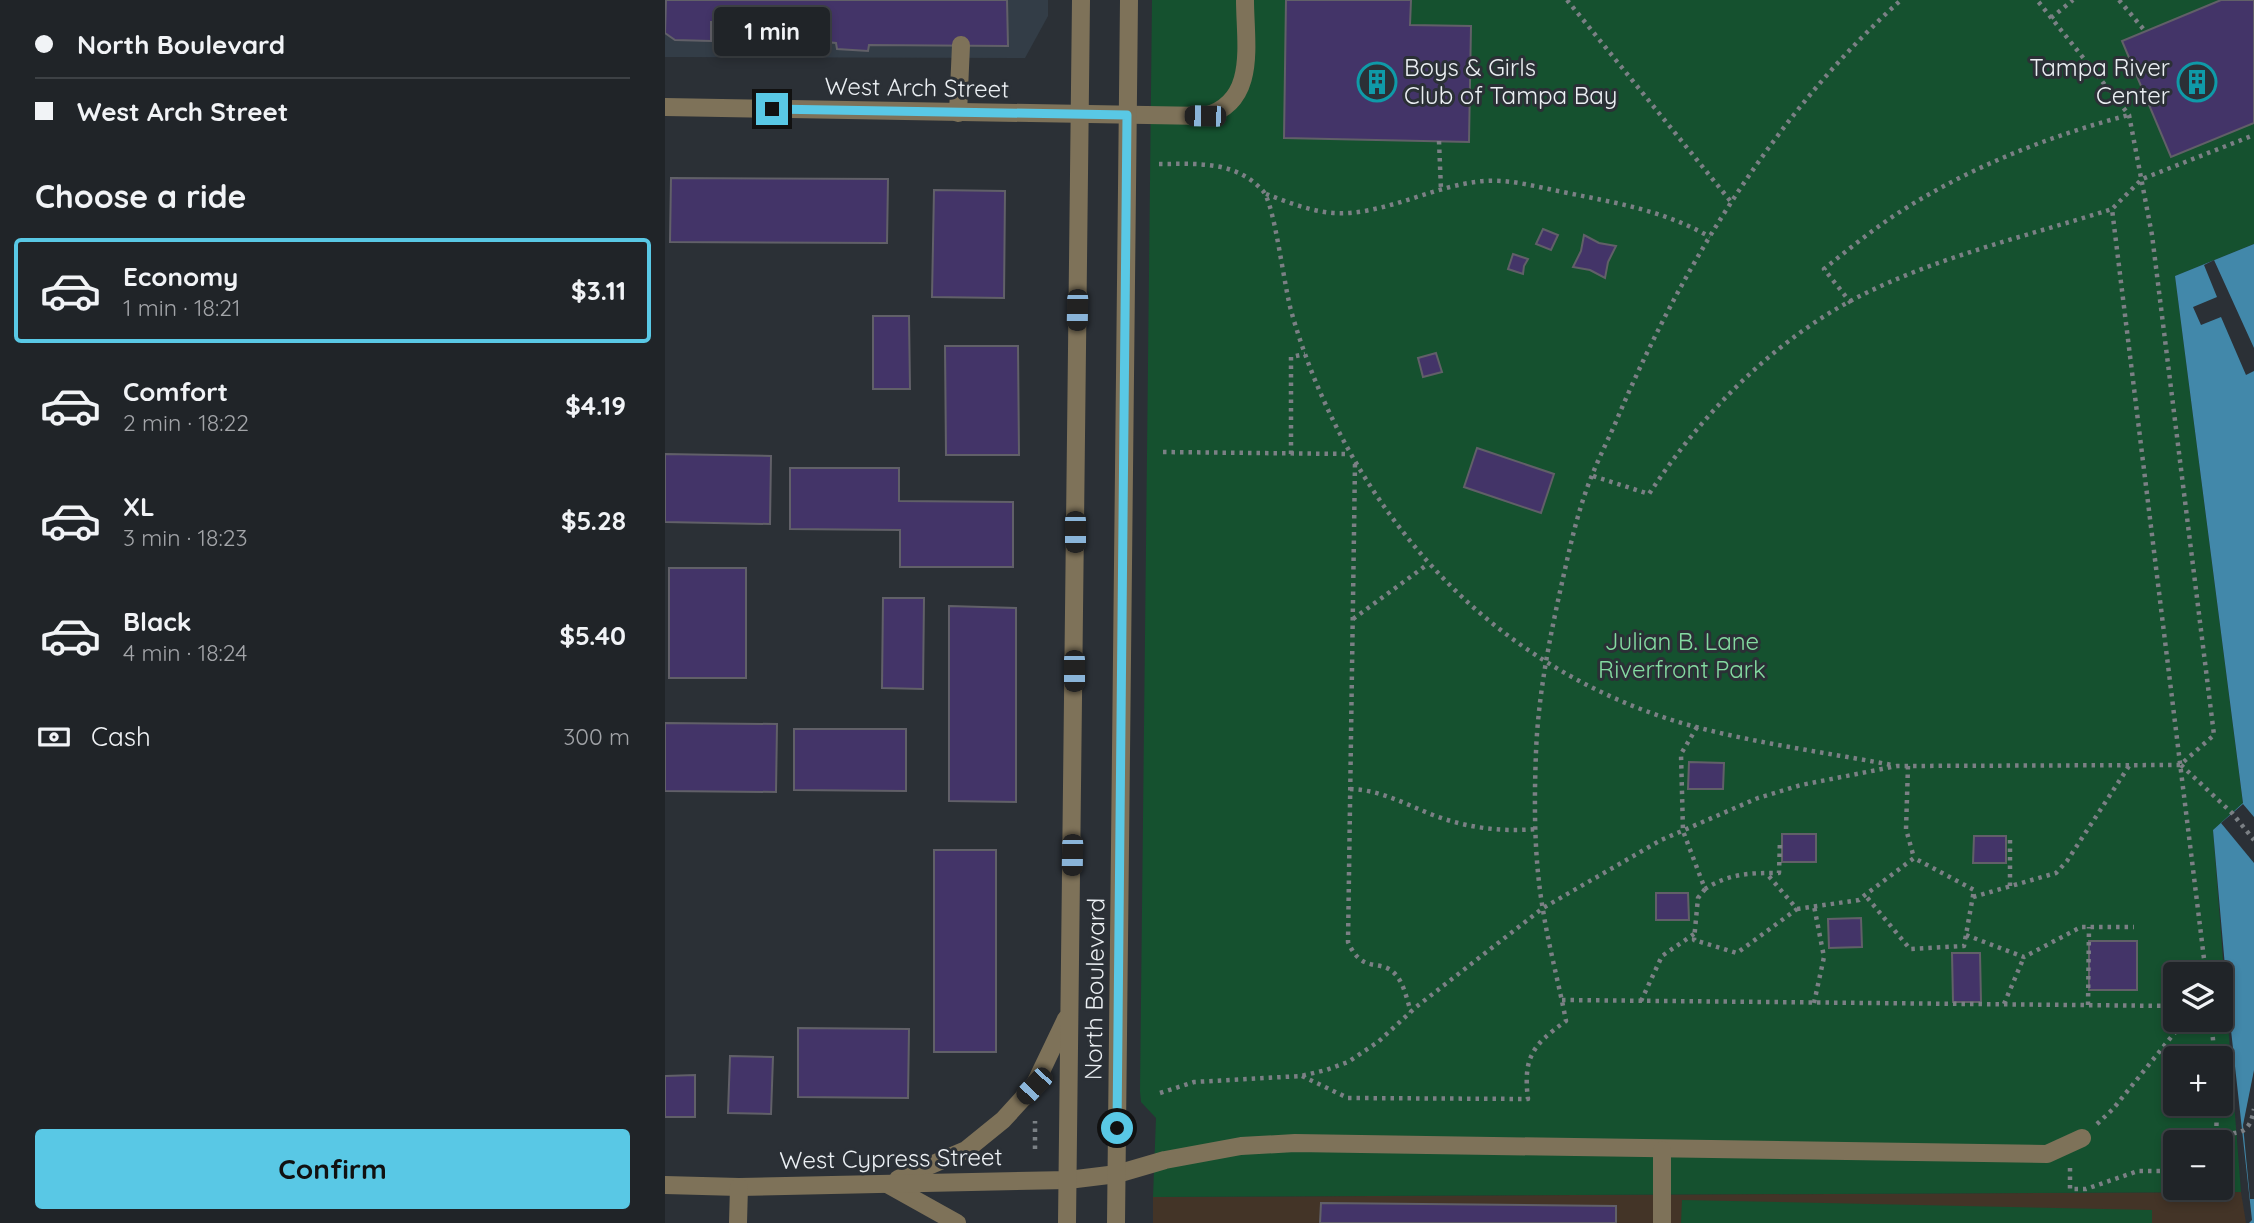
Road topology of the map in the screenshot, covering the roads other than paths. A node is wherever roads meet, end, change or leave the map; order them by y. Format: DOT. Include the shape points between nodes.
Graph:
graph roads {
  1 [pos="1081,0"];
  2 [pos="1129,0"];
  3 [pos="1245,0"];
  4 [pos="961,45"];
  5 [pos="665,107"];
  6 [pos="958,113"];
  7 [pos="1079,115"];
  8 [pos="1127,115"];
  9 [pos="1069,1013"];
  10 [pos="2082,1138"];
  11 [pos="1662,1150"];
  12 [pos="1117,1174"];
  13 [pos="1068,1180"];
  14 [pos="887,1184"];
  15 [pos="665,1185"];
  16 [pos="739,1186"];
  17 [pos="738,1223"];
  18 [pos="957,1223"];
  19 [pos="1067,1223"];
  20 [pos="1116,1223"];
  21 [pos="1662,1223"];
  1 -- 7 [label="street, North Boulevard"];
  2 -- 8 [label="street, North Boulevard"];
  3 -- 8 [label="street, West Arch Street" via="1244,80 1229,104 1205,116"];
  4 -- 6 [label="street"];
  5 -- 6 [label="street, West Arch Street"];
  6 -- 7 [label="street, West Arch Street"];
  7 -- 8 [label="street, West Arch Street"];
  7 -- 9 [label="street, North Boulevard"];
  8 -- 12 [label="street, North Boulevard"];
  9 -- 13 [label="street, North Boulevard"];
  9 -- 14 [label="street" via="1034,1086 1003,1120 966,1150"];
  10 -- 11 [label="street, West Cypress Street" via="2047,1154"];
  11 -- 12 [label="street, West Cypress Street" via="1295,1143 1241,1146"];
  11 -- 21 [label="street"];
  12 -- 13 [label="street, West Cypress Street"];
  12 -- 20 [label="street, North Boulevard"];
  13 -- 14 [label="street, West Cypress Street"];
  13 -- 19 [label="street, North Boulevard"];
  14 -- 16 [label="street, West Cypress Street"];
  14 -- 18 [label="street"];
  15 -- 16 [label="street, West Cypress Street"];
  16 -- 17 [label="street"];
}
